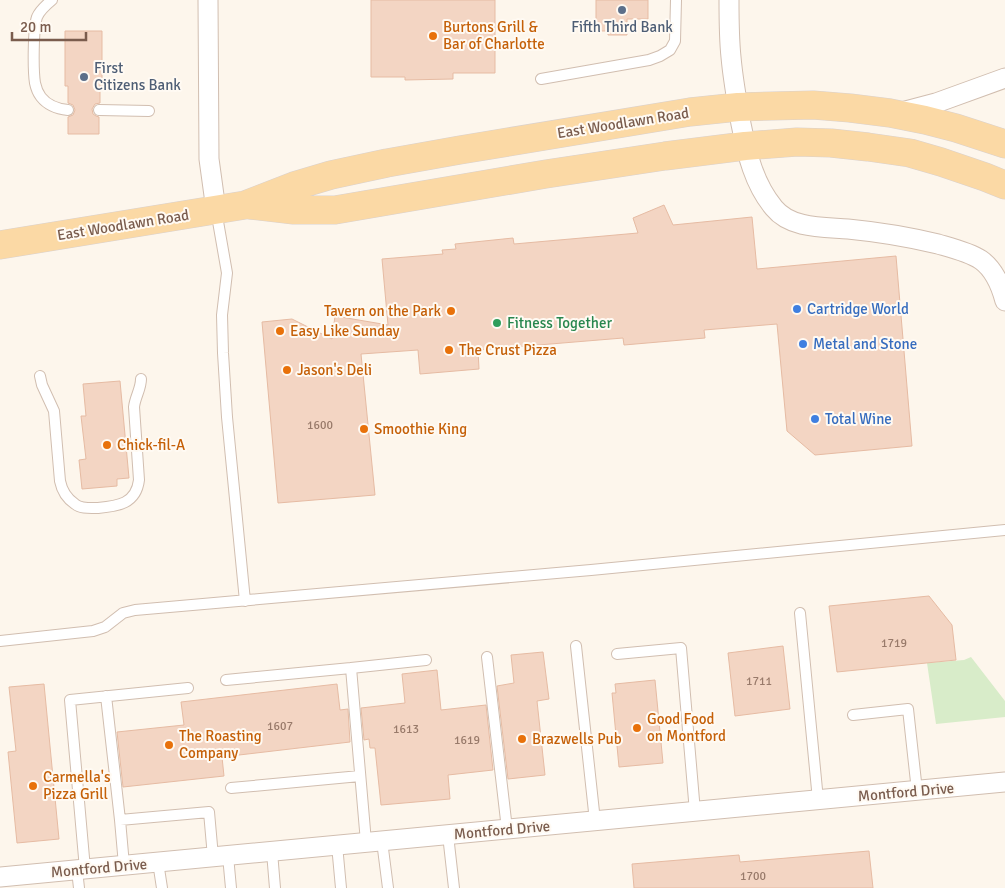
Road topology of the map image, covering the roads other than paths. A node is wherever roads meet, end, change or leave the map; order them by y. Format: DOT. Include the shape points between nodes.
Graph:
graph roads {
  1 [pos="52,0"];
  2 [pos="208,0"];
  3 [pos="676,0"];
  4 [pos="729,0"];
  5 [pos="1005,78"];
  6 [pos="541,79"];
  7 [pos="738,107"];
  8 [pos="68,110"];
  9 [pos="99,110"];
  10 [pos="149,111"];
  11 [pos="890,113"];
  12 [pos="1005,144"];
  13 [pos="745,146"];
  14 [pos="1005,185"];
  15 [pos="245,205"];
  16 [pos="216,210"];
  17 [pos="0,244"];
  18 [pos="1005,302"];
  19 [pos="40,376"];
  20 [pos="141,379"];
  21 [pos="1005,530"];
  22 [pos="245,601"];
  23 [pos="800,613"];
  24 [pos="0,640"];
  25 [pos="576,646"];
  26 [pos="617,654"];
  27 [pos="487,658"];
  28 [pos="426,660"];
  29 [pos="350,668"];
  30 [pos="226,680"];
  31 [pos="188,688"];
  32 [pos="106,696"];
  33 [pos="853,715"];
  34 [pos="360,776"];
  35 [pos="1005,782"];
  36 [pos="231,788"];
  37 [pos="917,790"];
  38 [pos="818,800"];
  39 [pos="695,812"];
  40 [pos="120,820"];
  41 [pos="596,821"];
  42 [pos="507,829"];
  43 [pos="448,835"];
  44 [pos="374,842"];
  45 [pos="337,845"];
  46 [pos="272,852"];
  47 [pos="221,856"];
  48 [pos="158,862"];
  49 [pos="124,865"];
  50 [pos="80,876"];
  51 [pos="0,877"];
  52 [pos="162,888"];
  53 [pos="231,888"];
  54 [pos="275,888"];
  55 [pos="341,888"];
  56 [pos="388,888"];
  57 [pos="454,888"];
  1 -- 8 [label="lane" via="40,11 34,28 35,84 45,102"];
  2 -- 16 [label="street" via="209,159"];
  3 -- 6 [label="lane" via="675,41 670,50 660,56"];
  4 -- 7 [label="street" via="730,54"];
  5 -- 11 [label="street" via="936,103"];
  7 -- 11 [label="main road, East Woodlawn Road" via="813,105"];
  7 -- 13 [label="street"];
  7 -- 15 [label="main road, East Woodlawn Road" via="387,163 331,175"];
  9 -- 10 [label="lane"];
  11 -- 12 [label="main road, East Woodlawn Road" via="956,128"];
  13 -- 14 [label="main road, East Woodlawn Road" via="797,142 876,148 941,162"];
  13 -- 15 [label="main road, East Woodlawn Road" via="546,174 335,210"];
  13 -- 18 [label="street" via="757,181 781,215 804,224 892,235 970,254 995,275"];
  15 -- 16 [label="main road, East Woodlawn Road"];
  16 -- 17 [label="main road, East Woodlawn Road"];
  16 -- 22 [label="lane" via="227,273 222,315 223,353"];
  19 -- 20 [label="lane" via="54,411 62,488 74,504 86,508 120,505 132,498 137,489 134,407"];
  21 -- 22 [label="lane"];
  22 -- 24 [label="lane" via="135,610 123,613 93,631"];
  23 -- 38 [label="lane"];
  25 -- 41 [label="lane"];
  26 -- 39 [label="lane" via="681,648"];
  27 -- 42 [label="lane"];
  28 -- 29 [label="lane"];
  29 -- 30 [label="lane"];
  29 -- 34 [label="lane"];
  31 -- 32 [label="lane"];
  32 -- 40 [label="lane"];
  32 -- 50 [label="lane" via="70,700"];
  33 -- 37 [label="lane" via="908,709"];
  34 -- 36 [label="lane"];
  34 -- 44 [label="lane"];
  35 -- 37 [label="street, Montford Drive"];
  37 -- 38 [label="street, Montford Drive"];
  38 -- 39 [label="street, Montford Drive"];
  39 -- 41 [label="street, Montford Drive"];
  40 -- 47 [label="lane" via="209,812"];
  40 -- 49 [label="lane"];
  41 -- 42 [label="street, Montford Drive"];
  42 -- 43 [label="street, Montford Drive"];
  43 -- 44 [label="street, Montford Drive"];
  43 -- 57 [label="lane"];
  44 -- 45 [label="street, Montford Drive"];
  44 -- 56 [label="lane"];
  45 -- 46 [label="street, Montford Drive"];
  45 -- 55 [label="lane"];
  46 -- 47 [label="street, Montford Drive"];
  46 -- 54 [label="lane"];
  47 -- 48 [label="street, Montford Drive"];
  47 -- 53 [label="lane"];
  48 -- 49 [label="street, Montford Drive"];
  48 -- 52 [label="lane"];
  49 -- 50 [label="street, Montford Drive"];
  50 -- 51 [label="street, Montford Drive"];
}
